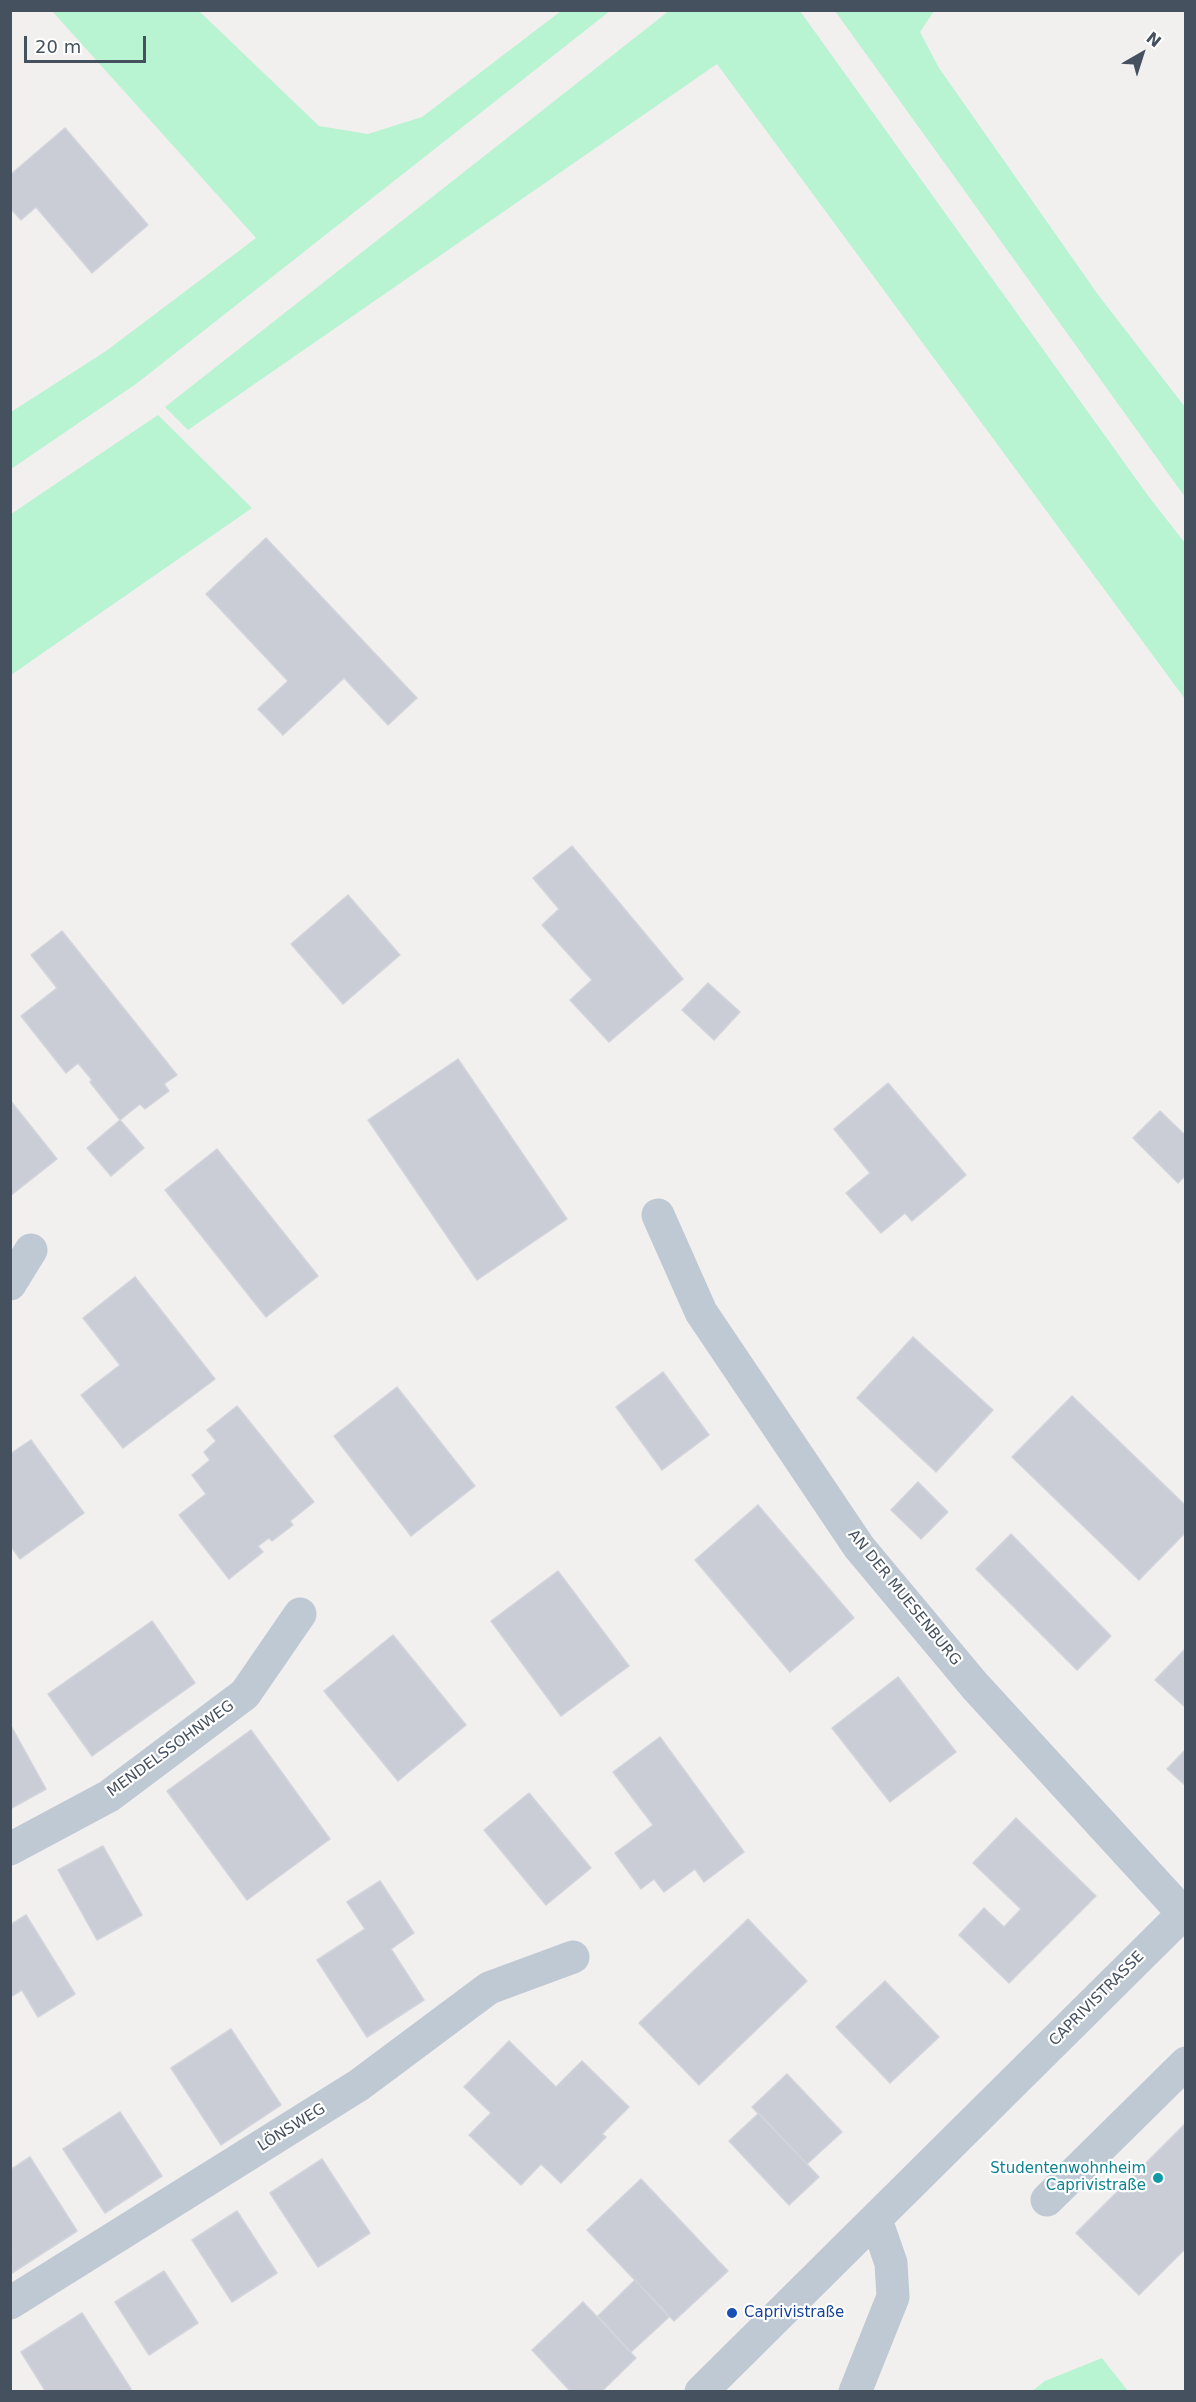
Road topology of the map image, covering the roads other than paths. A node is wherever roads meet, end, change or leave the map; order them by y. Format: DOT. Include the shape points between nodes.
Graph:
graph roads {
  1 [pos="658,1215"];
  2 [pos="31,1250"];
  3 [pos="10,1284"];
  4 [pos="300,1614"];
  5 [pos="10,1849"];
  6 [pos="1184,1912"];
  7 [pos="573,1957"];
  8 [pos="1185,2063"];
  9 [pos="1047,2200"];
  10 [pos="876,2220"];
  11 [pos="10,2303"];
  12 [pos="701,2391"];
  13 [pos="855,2391"];
  1 -- 6 [label="street, AN DER MUESENBURG" via="701,1312 859,1547 975,1686"];
  2 -- 3 [label="street"];
  4 -- 5 [label="street, MENDELSSOHNWEG" via="245,1694 109,1796"];
  6 -- 10 [label="street, CAPRIVISTRASSE"];
  7 -- 11 [label="street, LÖNSWEG" via="489,1988 359,2085"];
  8 -- 9 [label="street"];
  10 -- 12 [label="street, CAPRIVISTRASSE"];
  10 -- 13 [label="street" via="891,2263 893,2297"];
}
